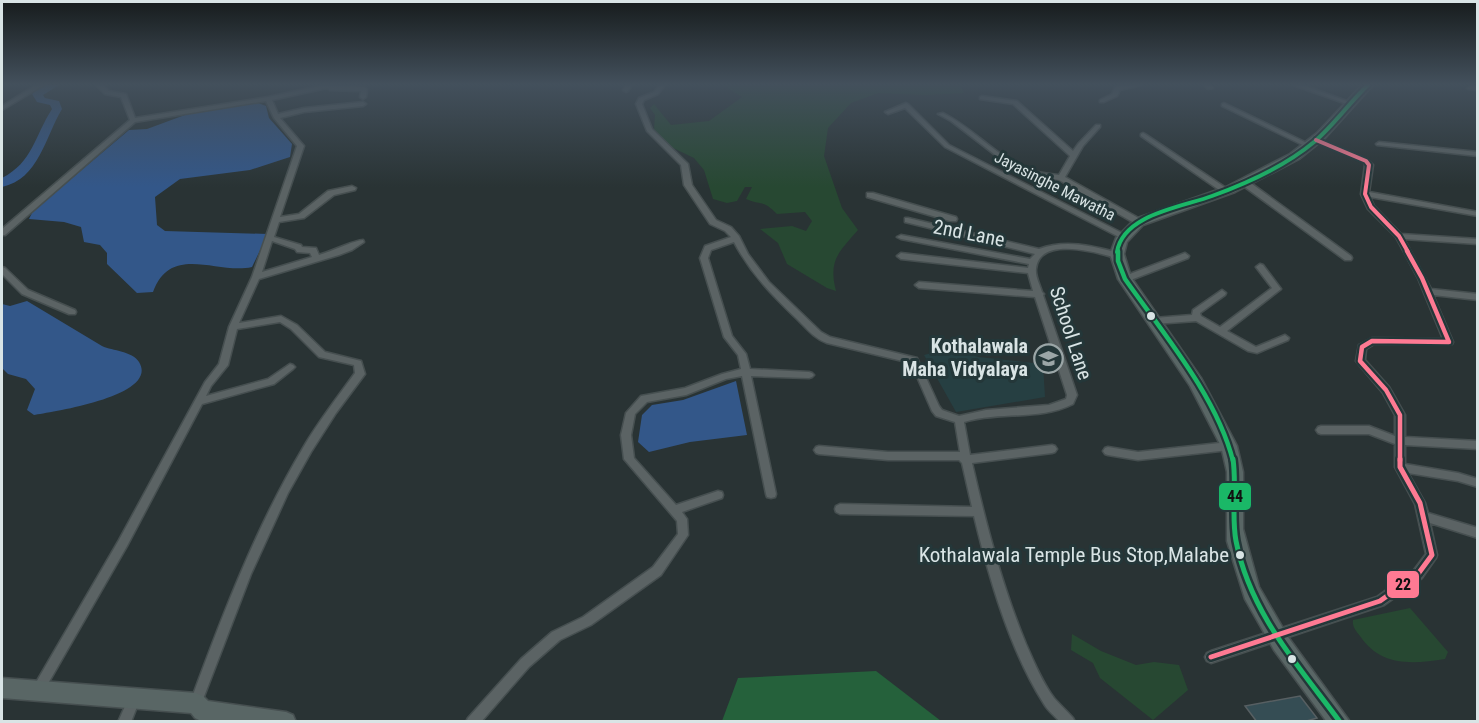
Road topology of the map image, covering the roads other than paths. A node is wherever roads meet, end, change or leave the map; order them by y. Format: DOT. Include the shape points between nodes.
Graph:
graph roads {
  1 [pos="141,119"];
  2 [pos="278,119"];
  3 [pos="645,119"];
  4 [pos="920,119"];
  5 [pos="951,119"];
  6 [pos="1033,119"];
  7 [pos="1256,119"];
  8 [pos="1335,119"];
  9 [pos="133,120"];
  10 [pos="1098,126"];
  11 [pos="1143,135"];
  12 [pos="1313,143"];
  13 [pos="1379,144"];
  14 [pos="1478,154"];
  15 [pos="1073,155"];
  16 [pos="1061,178"];
  17 [pos="1245,183"];
  18 [pos="352,188"];
  19 [pos="1225,190"];
  20 [pos="1365,194"];
  21 [pos="870,195"];
  22 [pos="924,211"];
  23 [pos="1478,214"];
  24 [pos="952,219"];
  25 [pos="276,220"];
  26 [pos="908,220"];
  27 [pos="1139,222"];
  28 [pos="919,223"];
  29 [pos="2,233"];
  30 [pos="1122,236"];
  31 [pos="1399,236"];
  32 [pos="901,237"];
  33 [pos="270,238"];
  34 [pos="736,238"];
  35 [pos="360,242"];
  36 [pos="1478,242"];
  37 [pos="292,245"];
  38 [pos="266,249"];
  39 [pos="1039,252"];
  40 [pos="1116,255"];
  41 [pos="901,256"];
  42 [pos="1185,256"];
  43 [pos="316,257"];
  44 [pos="1348,258"];
  45 [pos="1031,266"];
  46 [pos="1260,267"];
  47 [pos="2,270"];
  48 [pos="256,278"];
  49 [pos="1125,279"];
  50 [pos="919,285"];
  51 [pos="1427,291"];
  52 [pos="1222,293"];
  53 [pos="1040,294"];
  54 [pos="1478,297"];
  55 [pos="72,312"];
  56 [pos="1197,318"];
  57 [pos="1154,321"];
  58 [pos="233,327"];
  59 [pos="1221,331"];
  60 [pos="1285,338"];
  61 [pos="290,367"];
  62 [pos="746,372"];
  63 [pos="809,375"];
  64 [pos="200,401"];
  65 [pos="959,420"];
  66 [pos="1321,430"];
  67 [pos="1399,441"];
  68 [pos="1478,445"];
  69 [pos="1229,446"];
  70 [pos="1053,449"];
  71 [pos="819,450"];
  72 [pos="1108,451"];
  73 [pos="964,458"];
  74 [pos="1400,467"];
  75 [pos="1478,483"];
  76 [pos="771,494"];
  77 [pos="718,495"];
  78 [pos="840,509"];
  79 [pos="674,510"];
  80 [pos="979,512"];
  81 [pos="1422,516"];
  82 [pos="1478,533"];
  83 [pos="1277,635"];
  84 [pos="1211,657"];
  85 [pos="2,688"];
  86 [pos="38,691"];
  87 [pos="135,699"];
  88 [pos="199,712"];
  89 [pos="124,722"];
  90 [pos="286,722"];
  91 [pos="472,722"];
  92 [pos="1069,722"];
  93 [pos="1340,722"];
  1 -- 9 [label="street"];
  2 -- 25 [label="street" via="301,146"];
  3 -- 34 [label="street" via="649,130 684,164 688,185 713,222"];
  4 -- 30 [label="street, Jayasinghe Mawatha" via="947,146"];
  5 -- 16 [label="street" via="1009,164"];
  6 -- 15 [label="street"];
  7 -- 12 [label="street"];
  8 -- 12 [label="main road"];
  9 -- 29 [label="street"];
  10 -- 15 [label="street"];
  11 -- 19 [label="street"];
  12 -- 17 [label="main road" via="1277,169"];
  12 -- 20 [label="street" via="1366,161 1370,165"];
  13 -- 14 [label="street"];
  15 -- 16 [label="street"];
  16 -- 27 [label="street"];
  17 -- 19 [label="main road"];
  17 -- 44 [label="street"];
  18 -- 25 [label="street" via="331,193 301,216"];
  19 -- 27 [label="main road"];
  20 -- 23 [label="street"];
  20 -- 31 [label="street" via="1371,207"];
  21 -- 22 [label="street"];
  22 -- 24 [label="street"];
  22 -- 28 [label="street"];
  25 -- 33 [label="street"];
  26 -- 28 [label="street"];
  27 -- 30 [label="main road"];
  28 -- 39 [label="street"];
  30 -- 40 [label="main road"];
  31 -- 36 [label="street"];
  31 -- 51 [label="street"];
  32 -- 45 [label="street, 2nd Lane"];
  33 -- 37 [label="street"];
  33 -- 38 [label="street"];
  34 -- 62 [label="street" via="708,248 704,258 718,312 728,336 742,354"];
  34 -- 65 [label="street" via="766,284 818,334 839,344 914,360 935,408"];
  35 -- 43 [label="street"];
  37 -- 38 [label="street"];
  37 -- 43 [label="street" via="300,250 313,250"];
  38 -- 48 [label="street"];
  39 -- 40 [label="street" via="1056,247 1085,247"];
  39 -- 45 [label="street"];
  40 -- 49 [label="main road"];
  41 -- 45 [label="street"];
  42 -- 49 [label="street"];
  43 -- 48 [label="street"];
  45 -- 53 [label="street, School Lane"];
  46 -- 59 [label="street" via="1277,288"];
  47 -- 55 [label="street" via="25,292"];
  48 -- 58 [label="street"];
  49 -- 57 [label="main road"];
  50 -- 53 [label="street"];
  51 -- 54 [label="street"];
  51 -- 67 [label="street" via="1449,342 1372,341 1362,348 1360,361 1386,390 1400,414"];
  52 -- 56 [label="street" via="1200,307"];
  53 -- 65 [label="street, School Lane" via="1072,395 1070,401 1056,407 973,414"];
  56 -- 57 [label="street"];
  56 -- 59 [label="street"];
  57 -- 69 [label="main road" via="1214,413"];
  58 -- 64 [label="street" via="223,365"];
  58 -- 88 [label="street" via="281,320 294,327 322,355 358,363 360,374 337,402 292,473 226,620"];
  59 -- 60 [label="street" via="1257,350"];
  61 -- 64 [label="street" via="271,382"];
  62 -- 63 [label="street"];
  62 -- 76 [label="street"];
  62 -- 79 [label="street" via="686,391 644,399 631,412 626,435 628,459"];
  64 -- 86 [label="street"];
  65 -- 73 [label="street"];
  66 -- 67 [label="street" via="1370,430"];
  67 -- 68 [label="street"];
  67 -- 74 [label="street"];
  69 -- 72 [label="street" via="1138,456"];
  69 -- 83 [label="main road" via="1238,488 1235,538 1252,593"];
  70 -- 73 [label="street"];
  71 -- 73 [label="street"];
  73 -- 80 [label="street"];
  74 -- 75 [label="street"];
  74 -- 81 [label="street" via="1420,503"];
  77 -- 79 [label="street"];
  78 -- 80 [label="street"];
  79 -- 91 [label="street" via="682,519 683,535 657,571 587,621 556,636 525,663"];
  80 -- 92 [label="street" via="1010,622 1046,699"];
  81 -- 82 [label="street"];
  81 -- 83 [label="street" via="1431,555 1418,574 1380,601"];
  83 -- 84 [label="street"];
  83 -- 93 [label="main road"];
  85 -- 86 [label="main road"];
  86 -- 87 [label="main road"];
  87 -- 88 [label="main road"];
  87 -- 89 [label="street"];
  88 -- 90 [label="main road"];
}
